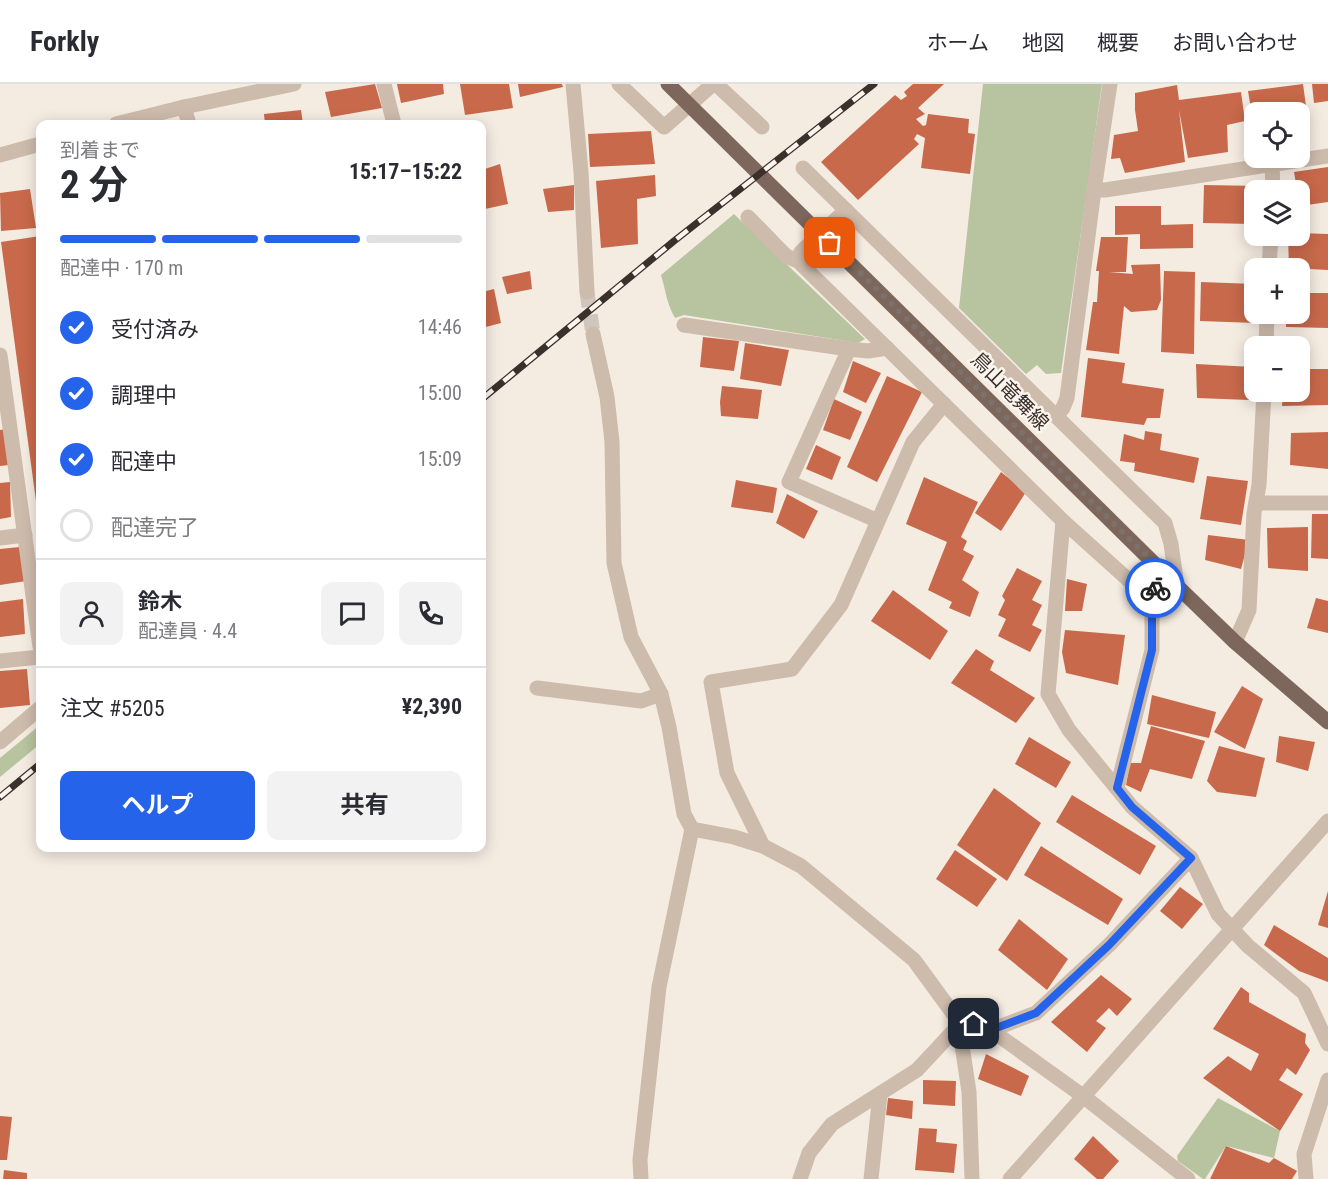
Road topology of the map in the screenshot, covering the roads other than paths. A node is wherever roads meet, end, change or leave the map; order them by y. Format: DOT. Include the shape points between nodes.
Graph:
graph roads {
  1 [pos="294,84"];
  2 [pos="384,84"];
  3 [pos="573,84"];
  4 [pos="620,84"];
  5 [pos="669,84"];
  6 [pos="715,84"];
  7 [pos="1110,84"];
  8 [pos="184,107"];
  9 [pos="132,120"];
  10 [pos="188,120"];
  11 [pos="393,120"];
  12 [pos="762,127"];
  13 [pos="36,145"];
  14 [pos="0,155"];
  15 [pos="1328,156"];
  16 [pos="1310,159"];
  17 [pos="803,168"];
  18 [pos="1252,168"];
  19 [pos="1094,190"];
  20 [pos="846,210"];
  21 [pos="748,217"];
  22 [pos="798,261"];
  23 [pos="587,292"];
  24 [pos="684,325"];
  25 [pos="593,334"];
  26 [pos="887,348"];
  27 [pos="849,349"];
  28 [pos="0,355"];
  29 [pos="1263,402"];
  30 [pos="944,404"];
  31 [pos="1056,416"];
  32 [pos="4,418"];
  33 [pos="1256,503"];
  34 [pos="1328,503"];
  35 [pos="878,521"];
  36 [pos="1063,521"];
  37 [pos="25,535"];
  38 [pos="0,538"];
  39 [pos="1177,586"];
  40 [pos="1147,589"];
  41 [pos="36,617"];
  42 [pos="1235,642"];
  43 [pos="36,657"];
  44 [pos="0,661"];
  45 [pos="537,688"];
  46 [pos="661,694"];
  47 [pos="36,711"];
  48 [pos="1328,722"];
  49 [pos="0,742"];
  50 [pos="1117,788"];
  51 [pos="1328,820"];
  52 [pos="692,829"];
  53 [pos="764,846"];
  54 [pos="1191,858"];
  55 [pos="1231,930"];
  56 [pos="991,1030"];
  57 [pos="1328,1044"];
  58 [pos="1328,1080"];
  59 [pos="880,1094"];
  60 [pos="1083,1096"];
  61 [pos="641,1179"];
  62 [pos="800,1179"];
  63 [pos="871,1179"];
  64 [pos="972,1179"];
  65 [pos="1010,1179"];
  66 [pos="1188,1179"];
  67 [pos="1306,1179"];
  1 -- 8 [label="street"];
  2 -- 11 [label="street"];
  3 -- 23 [label="street"];
  4 -- 6 [label="street" via="664,127"];
  5 -- 39 [label="main road, 鳥山竜舞線"];
  6 -- 12 [label="street"];
  7 -- 19 [label="street"];
  8 -- 9 [label="street"];
  8 -- 10 [label="street"];
  13 -- 14 [label="street"];
  15 -- 16 [label="street"];
  17 -- 20 [label="street"];
  18 -- 19 [label="street"];
  19 -- 31 [label="street" via="1067,398"];
  20 -- 22 [label="street" via="801,252"];
  20 -- 31 [label="street"];
  21 -- 22 [label="street" via="786,256"];
  22 -- 26 [label="street"];
  24 -- 27 [label="street"];
  25 -- 46 [label="street" via="607,397 613,454 614,563 631,636"];
  26 -- 27 [label="street"];
  26 -- 30 [label="street"];
  27 -- 35 [label="street" via="789,482"];
  28 -- 32 [label="street"];
  29 -- 33 [label="street"];
  30 -- 35 [label="street" via="913,442"];
  30 -- 36 [label="street"];
  31 -- 39 [label="street" via="1165,523"];
  32 -- 37 [label="street"];
  33 -- 34 [label="street"];
  33 -- 42 [label="street" via="1250,610"];
  35 -- 53 [label="street" via="841,605 792,669 711,682 726,773"];
  36 -- 40 [label="street" via="1133,584"];
  36 -- 50 [label="street" via="1048,694 1069,730"];
  37 -- 38 [label="street"];
  37 -- 41 [label="street"];
  39 -- 40 [label="street"];
  39 -- 42 [label="main road, 鳥山竜舞線"];
  40 -- 50 [label="street" via="1152,604 1152,650"];
  42 -- 48 [label="main road, 鳥山竜舞線"];
  43 -- 44 [label="street"];
  45 -- 46 [label="street" via="641,701"];
  46 -- 52 [label="street" via="684,814"];
  47 -- 49 [label="street"];
  50 -- 54 [label="street" via="1132,807"];
  51 -- 55 [label="street"];
  52 -- 53 [label="street"];
  52 -- 61 [label="street" via="659,987"];
  53 -- 56 [label="street" via="801,866 914,960 957,1019"];
  54 -- 55 [label="street" via="1218,914"];
  54 -- 56 [label="street" via="1109,945 1036,1013"];
  55 -- 57 [label="street" via="1304,993"];
  55 -- 60 [label="street"];
  56 -- 60 [label="street"];
  58 -- 67 [label="street" via="1304,1154"];
  59 -- 62 [label="street" via="832,1124 809,1153"];
  59 -- 63 [label="street"];
  59 -- 64 [label="street" via="917,1070 959,1025 969,1092"];
  60 -- 65 [label="street"];
  60 -- 66 [label="street"];
}
